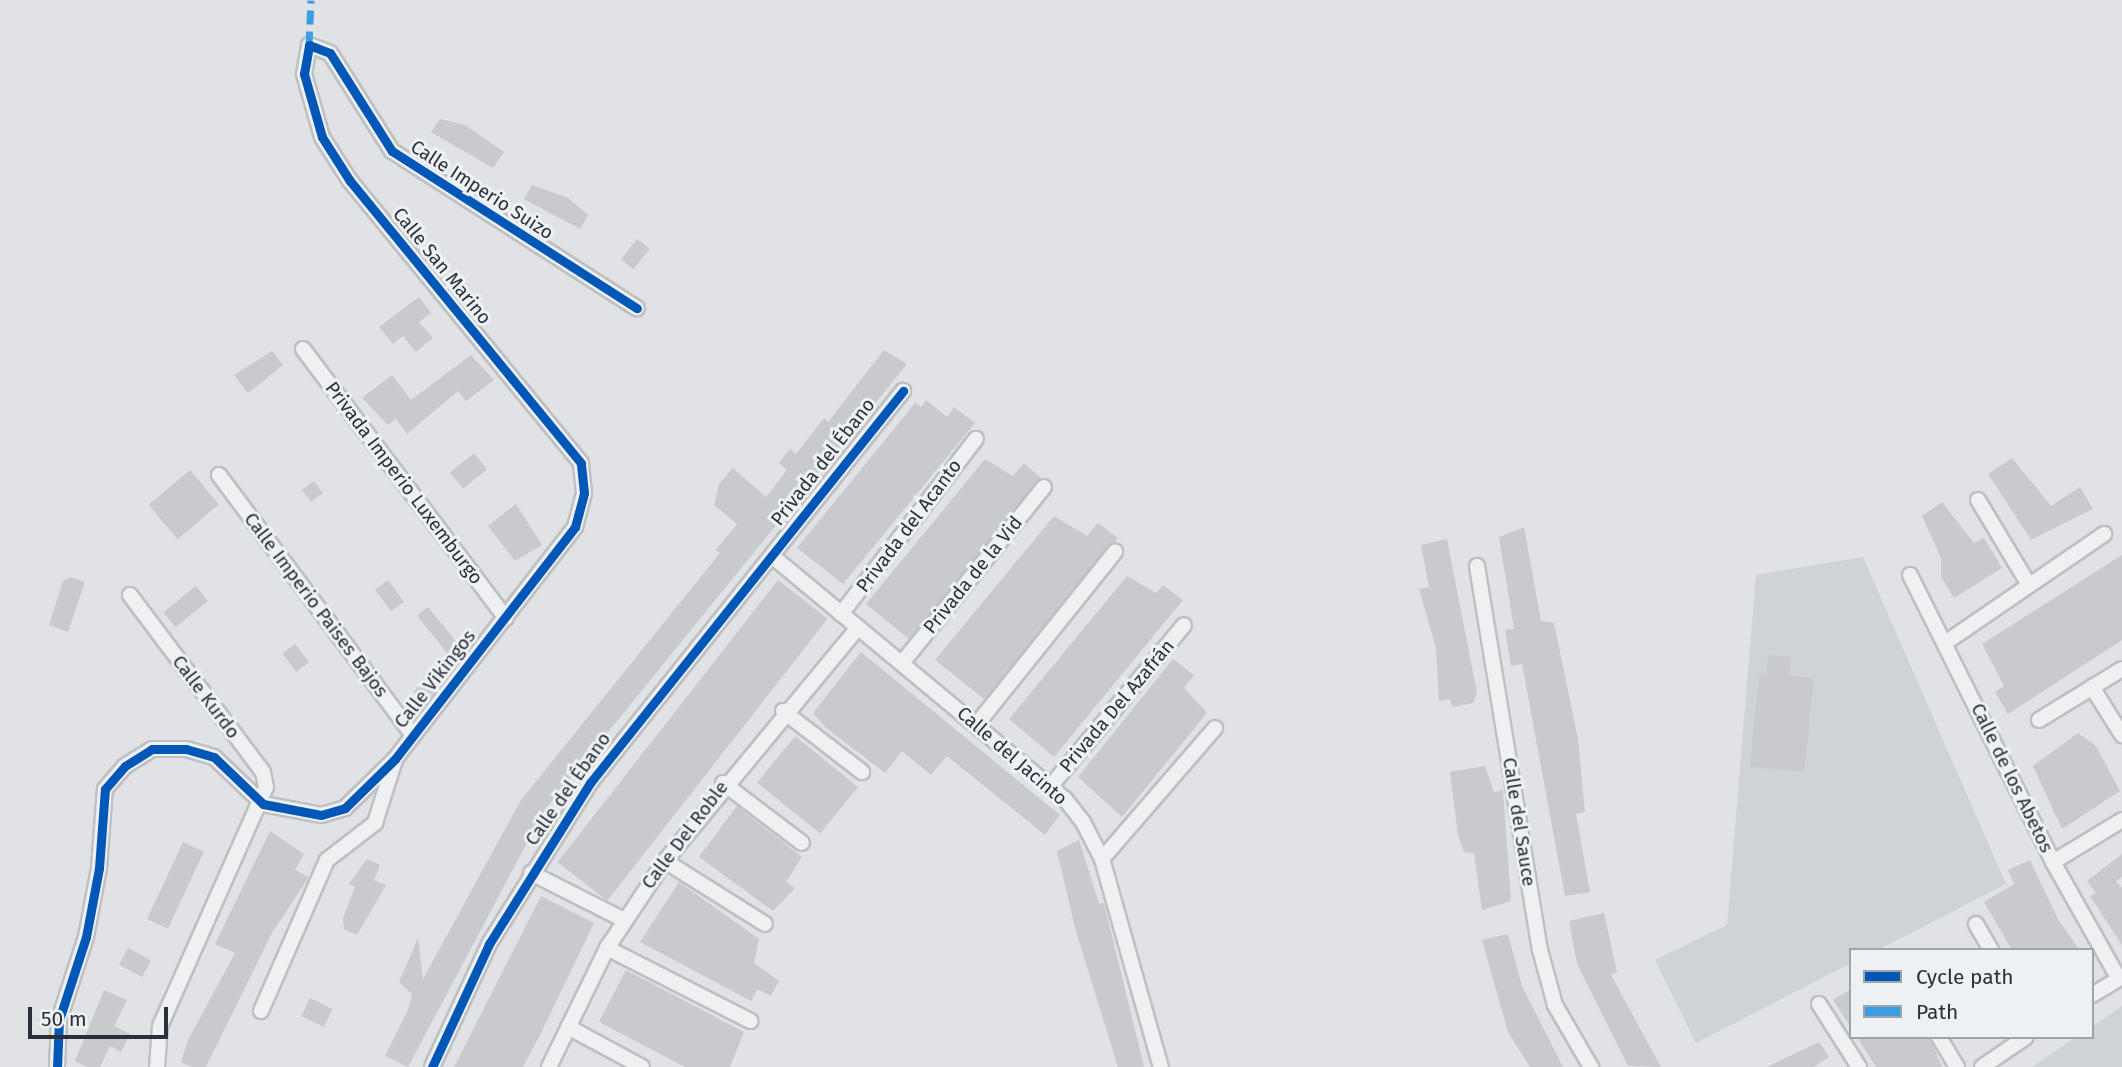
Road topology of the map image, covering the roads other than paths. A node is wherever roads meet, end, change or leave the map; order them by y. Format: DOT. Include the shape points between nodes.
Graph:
graph roads {
  1 [pos="309,46"];
  2 [pos="637,308"];
  3 [pos="303,349"];
  4 [pos="902,391"];
  5 [pos="976,439"];
  6 [pos="219,475"];
  7 [pos="1044,487"];
  8 [pos="584,493"];
  9 [pos="1978,500"];
  10 [pos="2104,534"];
  11 [pos="1115,552"];
  12 [pos="772,556"];
  13 [pos="1477,566"];
  14 [pos="1910,575"];
  15 [pos="2029,585"];
  16 [pos="130,595"];
  17 [pos="841,614"];
  18 [pos="506,618"];
  19 [pos="1184,625"];
  20 [pos="858,628"];
  21 [pos="1945,643"];
  22 [pos="902,663"];
  23 [pos="2122,669"];
  24 [pos="2092,687"];
  25 [pos="783,712"];
  26 [pos="2039,720"];
  27 [pos="977,724"];
  28 [pos="1215,728"];
  29 [pos="413,735"];
  30 [pos="2122,735"];
  31 [pos="395,759"];
  32 [pos="862,772"];
  33 [pos="723,783"];
  34 [pos="1050,787"];
  35 [pos="263,804"];
  36 [pos="2122,820"];
  37 [pos="802,843"];
  38 [pos="1102,859"];
  39 [pos="665,861"];
  40 [pos="2053,862"];
  41 [pos="531,873"];
  42 [pos="624,919"];
  43 [pos="765,924"];
  44 [pos="1976,924"];
  45 [pos="607,948"];
  46 [pos="1990,948"];
  47 [pos="2120,978"];
  48 [pos="2094,994"];
  49 [pos="1819,1003"];
  50 [pos="261,1010"];
  51 [pos="750,1021"];
  52 [pos="568,1027"];
  53 [pos="1940,1039"];
  54 [pos="2023,1039"];
  55 [pos="57,1067"];
  56 [pos="157,1067"];
  57 [pos="432,1067"];
  58 [pos="549,1067"];
  59 [pos="642,1067"];
  60 [pos="1161,1067"];
  61 [pos="1591,1067"];
  62 [pos="1859,1067"];
  63 [pos="1957,1067"];
  64 [pos="1982,1067"];
  1 -- 2 [label="street, Calle Imperio Suizo" via="330,53 392,151"];
  1 -- 8 [label="street, Calle San Marino" via="304,74 322,137 350,181 581,463"];
  3 -- 18 [label="street, Privada Imperio Luxemburgo"];
  4 -- 12 [label="street, Privada del Ébano"];
  5 -- 17 [label="street, Privada del Acanto"];
  6 -- 29 [label="street, Calle Imperio Paises Bajos"];
  7 -- 22 [label="street, Privada de la Vid"];
  8 -- 18 [label="street, Calle Vikingos" via="575,527"];
  9 -- 15 [label="street"];
  10 -- 15 [label="street"];
  11 -- 27 [label="street"];
  12 -- 17 [label="street, Calle del Jacinto"];
  12 -- 41 [label="street, Calle del Ébano" via="590,783"];
  13 -- 61 [label="street, Calle del Sauce" via="1540,950 1555,1005"];
  14 -- 21 [label="street, Calle de los Abetos"];
  15 -- 21 [label="street"];
  16 -- 35 [label="street, Calle Kurdo" via="263,772"];
  17 -- 20 [label="street, Calle del Jacinto"];
  18 -- 29 [label="street, Calle Vikingos"];
  19 -- 34 [label="street, Privada Del Azafrán"];
  20 -- 22 [label="street, Calle del Jacinto"];
  20 -- 25 [label="street, Calle Del Roble"];
  21 -- 40 [label="street, Calle de los Abetos"];
  22 -- 27 [label="street, Calle del Jacinto"];
  23 -- 24 [label="street"];
  24 -- 26 [label="street"];
  24 -- 30 [label="street"];
  25 -- 32 [label="street"];
  25 -- 33 [label="street, Calle Del Roble"];
  27 -- 34 [label="street, Calle del Jacinto"];
  28 -- 38 [label="street"];
  29 -- 31 [label="street, Calle Vikingos"];
  31 -- 35 [label="street, Calle Vikingos" via="345,808 321,815"];
  31 -- 50 [label="street" via="375,823 327,860"];
  33 -- 37 [label="street"];
  33 -- 39 [label="street, Calle Del Roble"];
  34 -- 38 [label="street, Calle del Jacinto" via="1083,822"];
  35 -- 55 [label="street" via="214,757 186,749 152,749 105,789 99,868 86,937 59,1020"];
  35 -- 56 [label="street" via="168,1005"];
  36 -- 40 [label="street"];
  38 -- 60 [label="street, Calle del Jacinto"];
  39 -- 42 [label="street, Calle Del Roble"];
  39 -- 43 [label="street"];
  40 -- 47 [label="street, Calle de los Abetos"];
  41 -- 42 [label="street"];
  41 -- 57 [label="street, Calle del Ébano" via="489,944"];
  42 -- 45 [label="street, Calle Del Roble"];
  44 -- 46 [label="street"];
  45 -- 51 [label="street"];
  45 -- 52 [label="street, Calle Del Roble"];
  47 -- 48 [label="street"];
  49 -- 62 [label="street"];
  52 -- 58 [label="street, Calle Del Roble"];
  52 -- 59 [label="street"];
  53 -- 63 [label="street"];
  54 -- 64 [label="street"];
}
